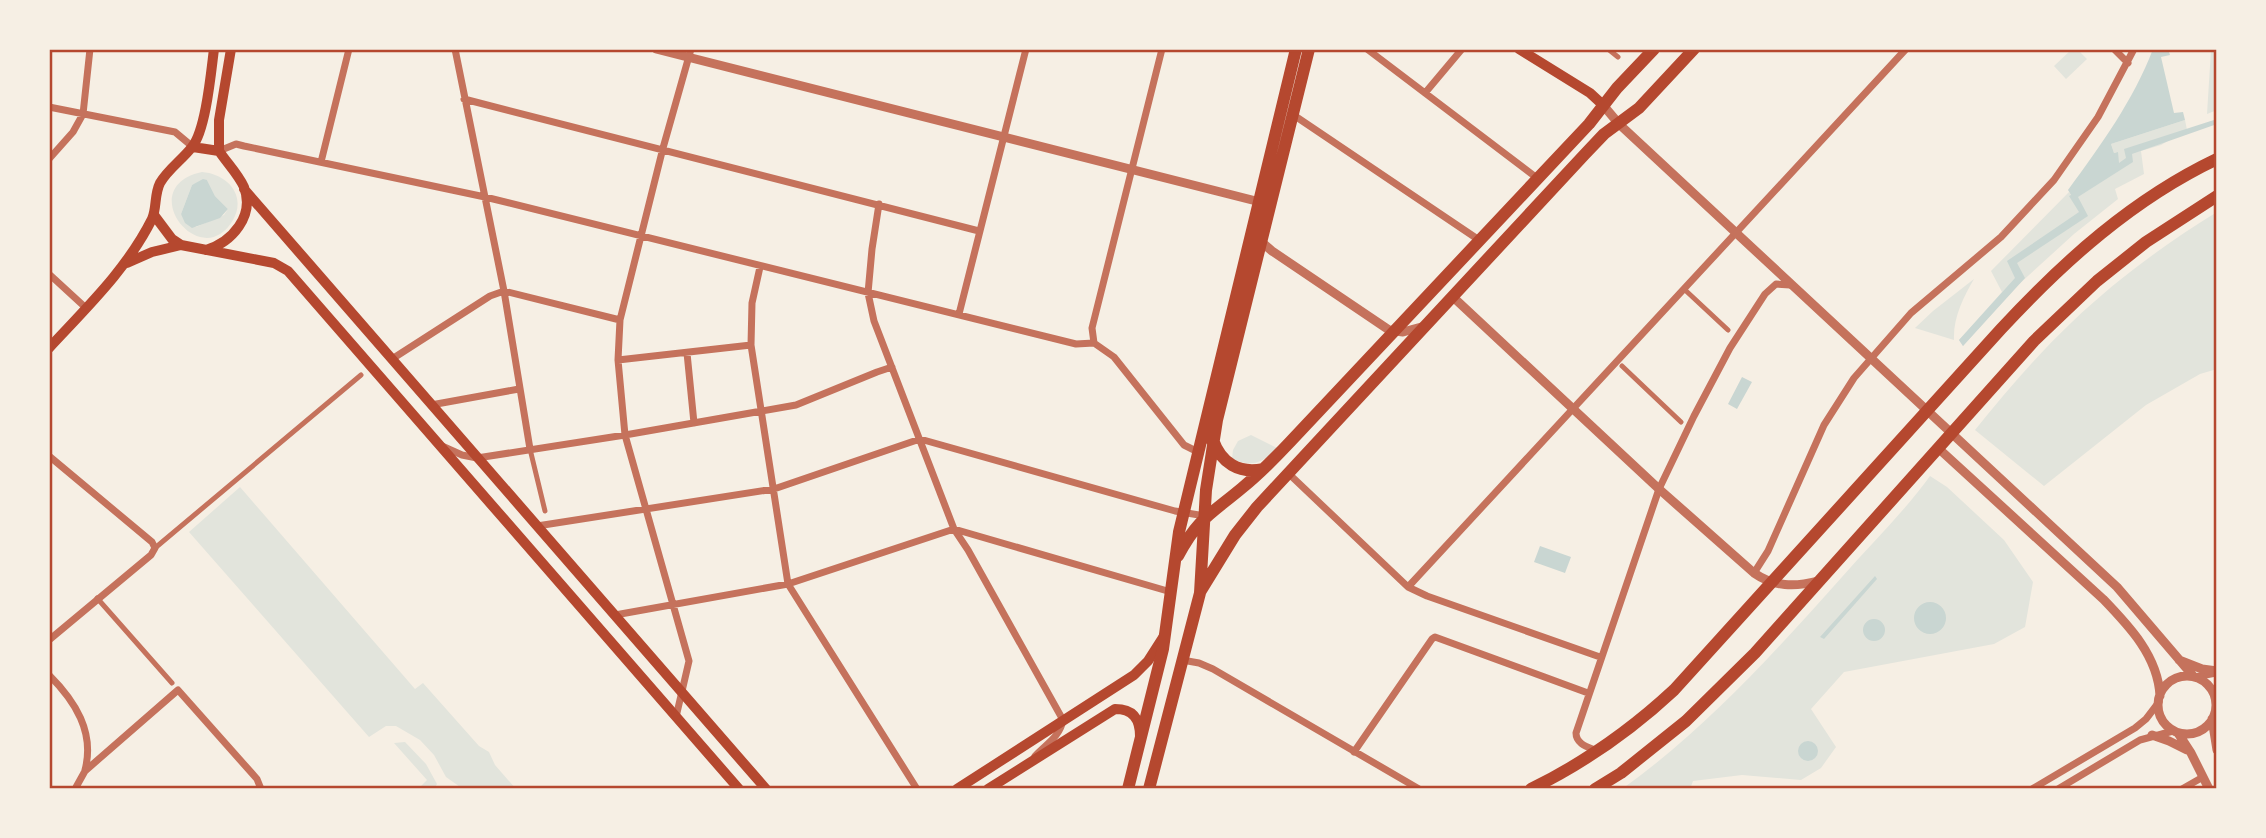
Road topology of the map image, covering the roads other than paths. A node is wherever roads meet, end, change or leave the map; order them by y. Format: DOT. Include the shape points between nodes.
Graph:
graph roads {
  1 [pos="90,49"];
  2 [pos="215,49"];
  3 [pos="231,49"];
  4 [pos="349,49"];
  5 [pos="455,49"];
  6 [pos="656,49"];
  7 [pos="1026,49"];
  8 [pos="1162,49"];
  9 [pos="1296,49"];
  10 [pos="1309,49"];
  11 [pos="1367,49"];
  12 [pos="1462,49"];
  13 [pos="1519,49"];
  14 [pos="1608,49"];
  15 [pos="1654,49"];
  16 [pos="1694,49"];
  17 [pos="1906,49"];
  18 [pos="2114,49"];
  19 [pos="2134,49"];
  20 [pos="690,53"];
  21 [pos="1618,57"];
  22 [pos="2128,63"];
  23 [pos="1425,93"];
  24 [pos="464,99"];
  25 [pos="1603,106"];
  26 [pos="49,107"];
  27 [pos="83,114"];
  28 [pos="1292,114"];
  29 [pos="1619,124"];
  30 [pos="1003,137"];
  31 [pos="193,146"];
  32 [pos="663,149"];
  33 [pos="219,151"];
  34 [pos="49,159"];
  35 [pos="2217,159"];
  36 [pos="321,162"];
  37 [pos="1132,169"];
  38 [pos="1537,178"];
  39 [pos="244,189"];
  40 [pos="1272,195"];
  41 [pos="2217,196"];
  42 [pos="485,197"];
  43 [pos="1259,202"];
  44 [pos="879,204"];
  45 [pos="154,215"];
  46 [pos="979,231"];
  47 [pos="1252,231"];
  48 [pos="1736,233"];
  49 [pos="640,236"];
  50 [pos="1479,240"];
  51 [pos="1261,243"];
  52 [pos="181,245"];
  53 [pos="206,250"];
  54 [pos="127,263"];
  55 [pos="760,267"];
  56 [pos="49,274"];
  57 [pos="1790,285"];
  58 [pos="1684,289"];
  59 [pos="504,291"];
  60 [pos="868,293"];
  61 [pos="1453,297"];
  62 [pos="86,308"];
  63 [pos="958,314"];
  64 [pos="620,320"];
  65 [pos="1426,325"];
  66 [pos="1728,330"];
  67 [pos="1394,331"];
  68 [pos="1094,343"];
  69 [pos="751,345"];
  70 [pos="49,348"];
  71 [pos="687,353"];
  72 [pos="1869,358"];
  73 [pos="392,359"];
  74 [pos="618,360"];
  75 [pos="1622,366"];
  76 [pos="892,367"];
  77 [pos="361,375"];
  78 [pos="519,389"];
  79 [pos="431,405"];
  80 [pos="1573,409"];
  81 [pos="760,411"];
  82 [pos="1927,411"];
  83 [pos="1681,422"];
  84 [pos="694,424"];
  85 [pos="1951,434"];
  86 [pos="625,435"];
  87 [pos="920,439"];
  88 [pos="1213,440"];
  89 [pos="441,446"];
  90 [pos="1938,448"];
  91 [pos="530,449"];
  92 [pos="1198,452"];
  93 [pos="49,456"];
  94 [pos="477,458"];
  95 [pos="1263,469"];
  96 [pos="1288,473"];
  97 [pos="774,489"];
  98 [pos="1660,489"];
  99 [pos="646,508"];
  100 [pos="545,511"];
  101 [pos="1184,513"];
  102 [pos="1205,516"];
  103 [pos="537,526"];
  104 [pos="954,530"];
  105 [pos="155,548"];
  106 [pos="1175,563"];
  107 [pos="1754,573"];
  108 [pos="1818,581"];
  109 [pos="1771,583"];
  110 [pos="788,584"];
  111 [pos="1408,587"];
  112 [pos="1172,592"];
  113 [pos="1200,593"];
  114 [pos="97,598"];
  115 [pos="674,604"];
  116 [pos="615,615"];
  117 [pos="1166,634"];
  118 [pos="49,640"];
  119 [pos="1600,657"];
  120 [pos="2177,659"];
  121 [pos="1182,660"];
  122 [pos="2217,672"];
  123 [pos="49,675"];
  124 [pos="2194,677"];
  125 [pos="172,683"];
  126 [pos="683,693"];
  127 [pos="1588,693"];
  128 [pos="2159,699"];
  129 [pos="2216,706"];
  130 [pos="676,717"];
  131 [pos="2212,719"];
  132 [pos="1063,720"];
  133 [pos="2176,732"];
  134 [pos="2152,736"];
  135 [pos="1140,742"];
  136 [pos="2217,744"];
  137 [pos="1598,751"];
  138 [pos="1354,752"];
  139 [pos="2192,753"];
  140 [pos="1026,765"];
  141 [pos="85,771"];
  142 [pos="2203,777"];
  143 [pos="763,787"];
  144 [pos="75,789"];
  145 [pos="261,789"];
  146 [pos="739,789"];
  147 [pos="917,789"];
  148 [pos="957,789"];
  149 [pos="988,789"];
  150 [pos="1128,789"];
  151 [pos="1149,789"];
  152 [pos="1419,789"];
  153 [pos="1531,789"];
  154 [pos="1595,789"];
  155 [pos="2032,789"];
  156 [pos="2058,789"];
  157 [pos="2182,789"];
  158 [pos="2209,789"];
  1 -- 27 [label="street"];
  2 -- 31 [label="main road" via="201,129"];
  3 -- 33 [label="main road" via="219,120"];
  4 -- 36 [label="street"];
  5 -- 24 [label="street"];
  6 -- 20 [label="street"];
  7 -- 30 [label="street"];
  8 -- 37 [label="street"];
  9 -- 43 [label="main road"];
  10 -- 28 [label="main road"];
  11 -- 23 [label="street"];
  12 -- 23 [label="street"];
  13 -- 25 [label="main road"];
  14 -- 21 [label="street"];
  15 -- 25 [label="main road"];
  16 -- 29 [label="main road"];
  17 -- 48 [label="street"];
  18 -- 22 [label="street"];
  19 -- 22 [label="street"];
  20 -- 30 [label="street"];
  20 -- 32 [label="street"];
  22 -- 72 [label="street" via="2098,117 2054,180 2001,237 1911,313"];
  23 -- 38 [label="street"];
  24 -- 32 [label="street"];
  24 -- 42 [label="street"];
  25 -- 29 [label="street"];
  25 -- 38 [label="main road"];
  26 -- 27 [label="street"];
  27 -- 31 [label="street" via="175,132"];
  27 -- 34 [label="street" via="74,132"];
  28 -- 40 [label="main road"];
  28 -- 50 [label="street"];
  29 -- 48 [label="street"];
  29 -- 61 [label="main road" via="1604,134"];
  30 -- 37 [label="street"];
  30 -- 46 [label="street"];
  31 -- 33 [label="main road"];
  31 -- 45 [label="main road" via="160,183"];
  32 -- 44 [label="street"];
  32 -- 49 [label="street"];
  33 -- 36 [label="street" via="236,145"];
  33 -- 39 [label="main road"];
  35 -- 82 [label="main road" via="2134,207 2082,249 2032,296"];
  36 -- 42 [label="street"];
  37 -- 43 [label="street"];
  37 -- 68 [label="street" via="1092,328"];
  38 -- 50 [label="main road"];
  39 -- 53 [label="main road" via="246,210 238,228"];
  39 -- 73 [label="main road"];
  40 -- 43 [label="street"];
  40 -- 51 [label="main road"];
  41 -- 85 [label="main road" via="2146,242 2097,281 2034,341"];
  42 -- 49 [label="street"];
  42 -- 59 [label="street"];
  43 -- 47 [label="main road"];
  44 -- 46 [label="street"];
  44 -- 60 [label="street"];
  45 -- 52 [label="main road"];
  45 -- 54 [label="main road"];
  46 -- 63 [label="street"];
  47 -- 51 [label="street"];
  47 -- 92 [label="main road"];
  48 -- 57 [label="street"];
  48 -- 58 [label="street"];
  49 -- 55 [label="street"];
  49 -- 64 [label="street"];
  50 -- 67 [label="main road"];
  51 -- 67 [label="street"];
  51 -- 88 [label="main road"];
  52 -- 53 [label="main road"];
  52 -- 54 [label="main road"];
  53 -- 89 [label="main road" via="274,263 288,271"];
  54 -- 62 [label="main road"];
  55 -- 60 [label="street"];
  55 -- 69 [label="street" via="752,303"];
  56 -- 62 [label="street"];
  57 -- 72 [label="street"];
  57 -- 98 [label="street" via="1776,284 1769,289 1735,340"];
  58 -- 66 [label="street"];
  58 -- 80 [label="street"];
  59 -- 64 [label="street"];
  59 -- 73 [label="street"];
  59 -- 78 [label="street"];
  60 -- 63 [label="street"];
  60 -- 76 [label="street"];
  61 -- 65 [label="main road"];
  61 -- 80 [label="street"];
  62 -- 70 [label="main road"];
  63 -- 68 [label="street" via="1076,344"];
  64 -- 74 [label="street"];
  65 -- 67 [label="street"];
  65 -- 96 [label="main road"];
  67 -- 95 [label="main road"];
  68 -- 92 [label="street" via="1114,357 1184,445"];
  69 -- 71 [label="street"];
  69 -- 81 [label="street"];
  71 -- 74 [label="street"];
  71 -- 84 [label="street"];
  72 -- 82 [label="street"];
  72 -- 107 [label="street" via="1824,425"];
  73 -- 79 [label="main road"];
  74 -- 86 [label="street"];
  75 -- 83 [label="street"];
  76 -- 81 [label="street" via="796,405"];
  76 -- 87 [label="street"];
  77 -- 105 [label="street"];
  78 -- 79 [label="street"];
  78 -- 91 [label="street"];
  79 -- 94 [label="main road"];
  80 -- 98 [label="street"];
  80 -- 111 [label="street"];
  81 -- 84 [label="street"];
  81 -- 97 [label="street"];
  82 -- 85 [label="street"];
  82 -- 109 [label="main road"];
  84 -- 86 [label="street"];
  85 -- 90 [label="main road"];
  85 -- 120 [label="street" via="2117,587"];
  86 -- 91 [label="street"];
  86 -- 99 [label="street"];
  87 -- 97 [label="street"];
  87 -- 101 [label="street"];
  87 -- 104 [label="street"];
  88 -- 92 [label="main road"];
  88 -- 95 [label="main road" via="1233,466 1247,471"];
  88 -- 102 [label="main road"];
  89 -- 94 [label="street"];
  89 -- 130 [label="main road"];
  90 -- 108 [label="main road"];
  90 -- 128 [label="street" via="2125,623 2147,653 2159,683"];
  91 -- 94 [label="street"];
  91 -- 100 [label="street"];
  92 -- 101 [label="main road"];
  93 -- 105 [label="street"];
  94 -- 103 [label="main road"];
  95 -- 102 [label="main road"];
  96 -- 111 [label="street"];
  96 -- 113 [label="main road" via="1242,525"];
  97 -- 99 [label="street"];
  97 -- 110 [label="street"];
  98 -- 107 [label="street"];
  98 -- 119 [label="street"];
  99 -- 103 [label="street"];
  99 -- 115 [label="street"];
  101 -- 102 [label="street"];
  101 -- 106 [label="main road"];
  102 -- 106 [label="main road"];
  102 -- 113 [label="main road"];
  103 -- 116 [label="main road"];
  104 -- 110 [label="street"];
  104 -- 112 [label="street"];
  104 -- 132 [label="street"];
  105 -- 114 [label="street"];
  106 -- 112 [label="main road"];
  107 -- 109 [label="street"];
  108 -- 109 [label="street"];
  108 -- 154 [label="main road" via="1755,653 1686,721"];
  109 -- 137 [label="main road" via="1674,690"];
  110 -- 115 [label="street"];
  110 -- 147 [label="street"];
  111 -- 119 [label="street"];
  112 -- 117 [label="main road"];
  113 -- 121 [label="main road"];
  114 -- 118 [label="street"];
  114 -- 125 [label="street"];
  115 -- 116 [label="street"];
  115 -- 126 [label="street" via="689,661"];
  116 -- 126 [label="main road"];
  117 -- 132 [label="main road" via="1140,670"];
  117 -- 135 [label="main road"];
  119 -- 127 [label="street"];
  120 -- 122 [label="street"];
  120 -- 124 [label="street"];
  121 -- 138 [label="street" via="1207,666"];
  121 -- 151 [label="main road"];
  122 -- 124 [label="street"];
  123 -- 141 [label="street" via="79,712 87,737"];
  124 -- 128 [label="street" via="2166,685"];
  124 -- 129 [label="street" via="2211,689"];
  126 -- 130 [label="street"];
  126 -- 143 [label="main road"];
  127 -- 137 [label="street" via="1576,737"];
  127 -- 138 [label="street" via="1435,637"];
  128 -- 133 [label="street" via="2162,719"];
  128 -- 155 [label="street" via="2135,728"];
  129 -- 131 [label="street"];
  130 -- 146 [label="main road"];
  131 -- 133 [label="street" via="2195,733"];
  131 -- 136 [label="street"];
  132 -- 140 [label="street" via="1056,737"];
  132 -- 148 [label="main road"];
  133 -- 134 [label="street"];
  133 -- 139 [label="street"];
  134 -- 139 [label="street"];
  134 -- 156 [label="street"];
  135 -- 140 [label="main road" via="1134,715 1115,709"];
  135 -- 150 [label="main road"];
  137 -- 153 [label="main road"];
  138 -- 152 [label="street"];
  139 -- 142 [label="street"];
  140 -- 149 [label="main road"];
  141 -- 144 [label="street"];
  141 -- 145 [label="street" via="178,690"];
  142 -- 157 [label="street"];
  142 -- 158 [label="street"];
}
